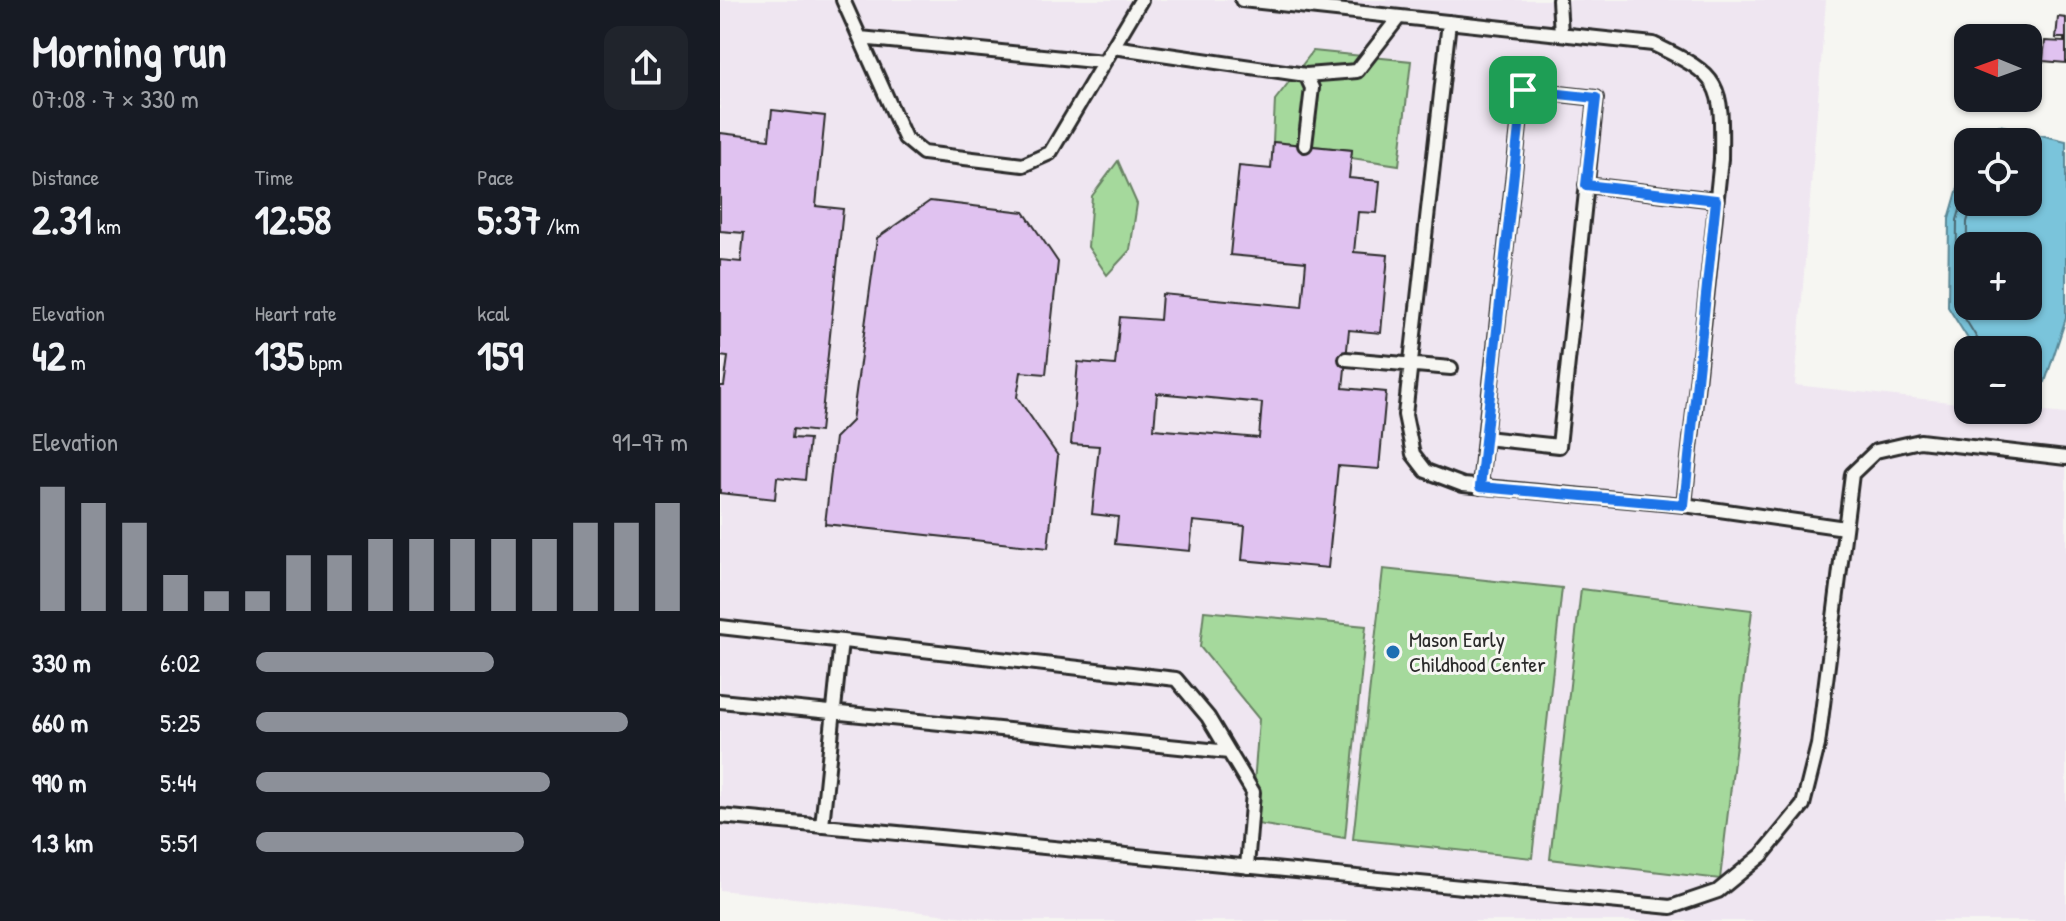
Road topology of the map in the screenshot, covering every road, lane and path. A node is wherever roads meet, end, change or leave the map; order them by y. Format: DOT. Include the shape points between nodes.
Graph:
graph roads {
  1 [pos="843,0"];
  2 [pos="1141,0"];
  3 [pos="1242,0"];
  4 [pos="1559,0"];
  5 [pos="1399,17"];
  6 [pos="1449,22"];
  7 [pos="1561,34"];
  8 [pos="860,38"];
  9 [pos="1113,47"];
  10 [pos="1104,62"];
  11 [pos="1306,75"];
  12 [pos="1305,145"];
  13 [pos="1586,185"];
  14 [pos="1716,200"];
  15 [pos="1346,359"];
  16 [pos="1411,365"];
  17 [pos="1451,368"];
  18 [pos="1485,438"];
  19 [pos="2066,458"];
  20 [pos="1480,487"];
  21 [pos="1684,505"];
  22 [pos="1845,528"];
  23 [pos="720,627"];
  24 [pos="841,641"];
  25 [pos="720,701"];
  26 [pos="834,713"];
  27 [pos="1229,752"];
  28 [pos="720,816"];
  29 [pos="822,826"];
  30 [pos="1247,867"];
  1 -- 8 [label="lane"];
  2 -- 9 [label="lane"];
  3 -- 5 [label="lane"];
  4 -- 7 [label="lane"];
  5 -- 6 [label="lane"];
  5 -- 11 [label="lane" via="1357,71"];
  6 -- 7 [label="lane"];
  6 -- 16 [label="lane"];
  7 -- 14 [label="lane" via="1653,44 1711,78 1722,105"];
  8 -- 10 [label="lane"];
  8 -- 10 [label="lane" via="905,138 923,153 1023,165 1050,153"];
  9 -- 10 [label="lane"];
  9 -- 11 [label="lane"];
  11 -- 12 [label="lane" via="1312,88"];
  13 -- 14 [label="lane"];
  13 -- 18 [label="lane" via="1559,446"];
  13 -- 18 [label="lane" via="1596,98 1523,90"];
  14 -- 21 [label="lane"];
  15 -- 16 [label="lane"];
  16 -- 17 [label="lane"];
  16 -- 20 [label="lane" via="1405,415 1413,454 1426,471"];
  18 -- 20 [label="lane"];
  19 -- 22 [label="lane" via="1920,441 1876,451 1852,474"];
  20 -- 21 [label="lane"];
  21 -- 22 [label="lane"];
  22 -- 30 [label="lane" via="1818,745 1803,805 1762,855 1718,891 1671,907"];
  23 -- 24 [label="lane"];
  24 -- 26 [label="lane"];
  24 -- 27 [label="lane" via="1176,679"];
  25 -- 26 [label="lane"];
  26 -- 27 [label="lane"];
  26 -- 29 [label="lane"];
  27 -- 30 [label="lane" via="1253,792"];
  28 -- 29 [label="lane"];
  29 -- 30 [label="lane"];
}
